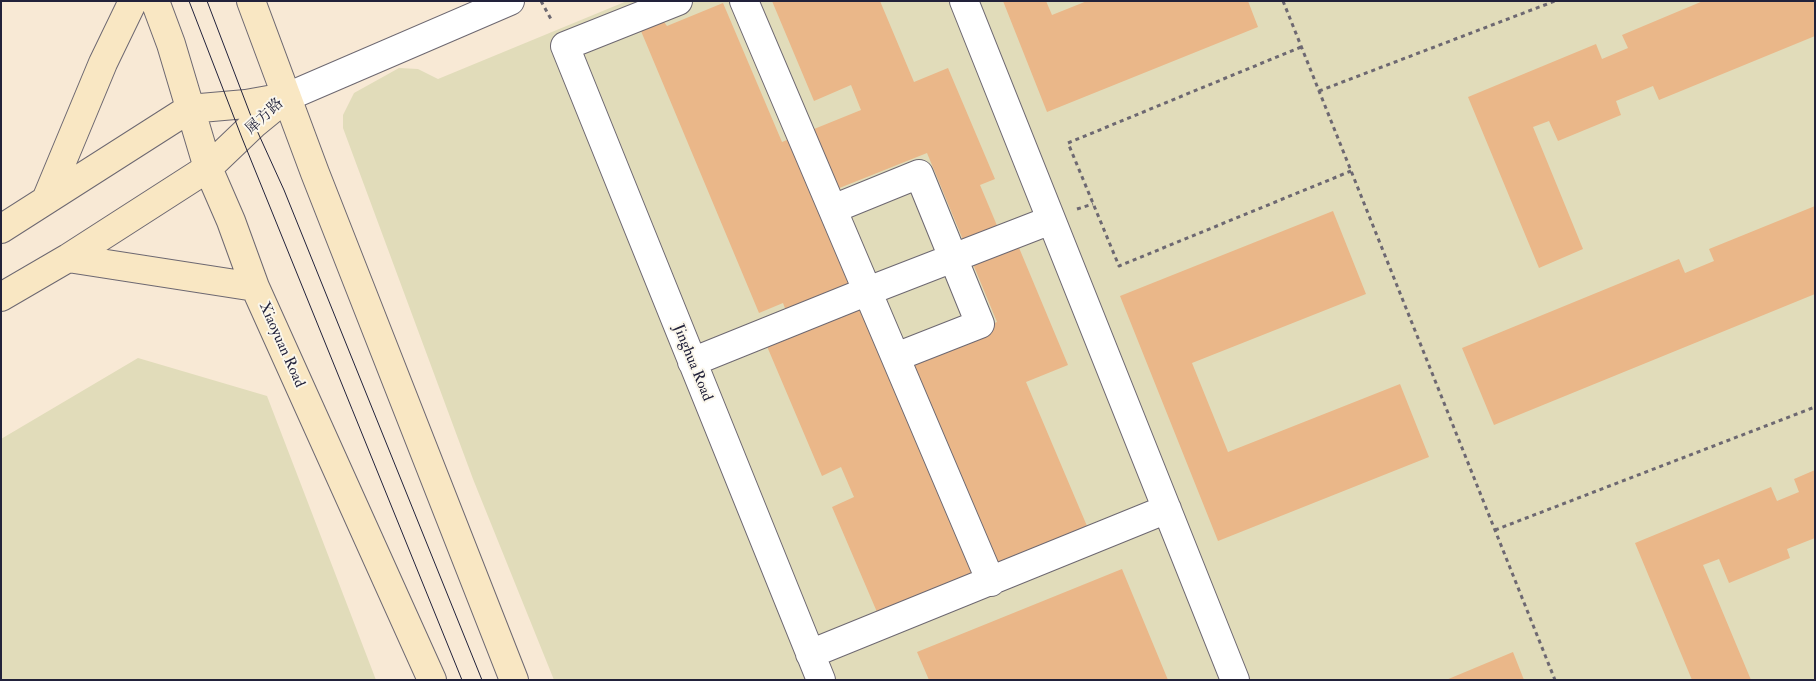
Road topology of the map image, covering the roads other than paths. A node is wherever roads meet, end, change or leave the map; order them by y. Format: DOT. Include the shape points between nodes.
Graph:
graph roads {
  1 [pos="133,1"];
  2 [pos="155,1"];
  3 [pos="251,1"];
  4 [pos="510,1"];
  5 [pos="678,1"];
  6 [pos="744,1"];
  7 [pos="964,1"];
  8 [pos="287,97"];
  9 [pos="189,109"];
  10 [pos="208,168"];
  11 [pos="46,200"];
  12 [pos="833,209"];
  13 [pos="1051,220"];
  14 [pos="1,229"];
  15 [pos="68,258"];
  16 [pos="953,258"];
  17 [pos="255,286"];
  18 [pos="868,291"];
  19 [pos="1,298"];
  20 [pos="896,358"];
  21 [pos="692,362"];
  22 [pos="1167,509"];
  23 [pos="991,582"];
  24 [pos="810,654"];
  25 [pos="432,680"];
  26 [pos="514,680"];
  27 [pos="820,680"];
  28 [pos="1235,680"];
  1 -- 11 [label="street" via="103,63"];
  2 -- 9 [label="street, Xiaoyuan Road"];
  3 -- 8 [label="street"];
  4 -- 8 [label="street"];
  5 -- 21 [label="street, Jinghua Road" via="565,46"];
  6 -- 12 [label="street"];
  7 -- 13 [label="street"];
  8 -- 9 [label="street, 犀方路"];
  8 -- 10 [label="street, 犀方路"];
  8 -- 26 [label="street"];
  9 -- 10 [label="street, Xiaoyuan Road"];
  9 -- 11 [label="street, 犀方路"];
  10 -- 15 [label="street, 犀方路"];
  10 -- 17 [label="street, Xiaoyuan Road"];
  11 -- 14 [label="street, 犀方路"];
  12 -- 16 [label="street" via="919,174"];
  12 -- 18 [label="street"];
  13 -- 16 [label="street"];
  13 -- 22 [label="street"];
  15 -- 17 [label="street"];
  15 -- 19 [label="street, 犀方路"];
  16 -- 18 [label="street"];
  16 -- 20 [label="street" via="980,324"];
  17 -- 25 [label="street, Xiaoyuan Road"];
  18 -- 20 [label="street"];
  18 -- 21 [label="street"];
  20 -- 23 [label="street"];
  21 -- 24 [label="street, Jinghua Road"];
  22 -- 23 [label="street"];
  22 -- 28 [label="street"];
  23 -- 24 [label="street"];
  24 -- 27 [label="street, Jinghua Road"];
}
